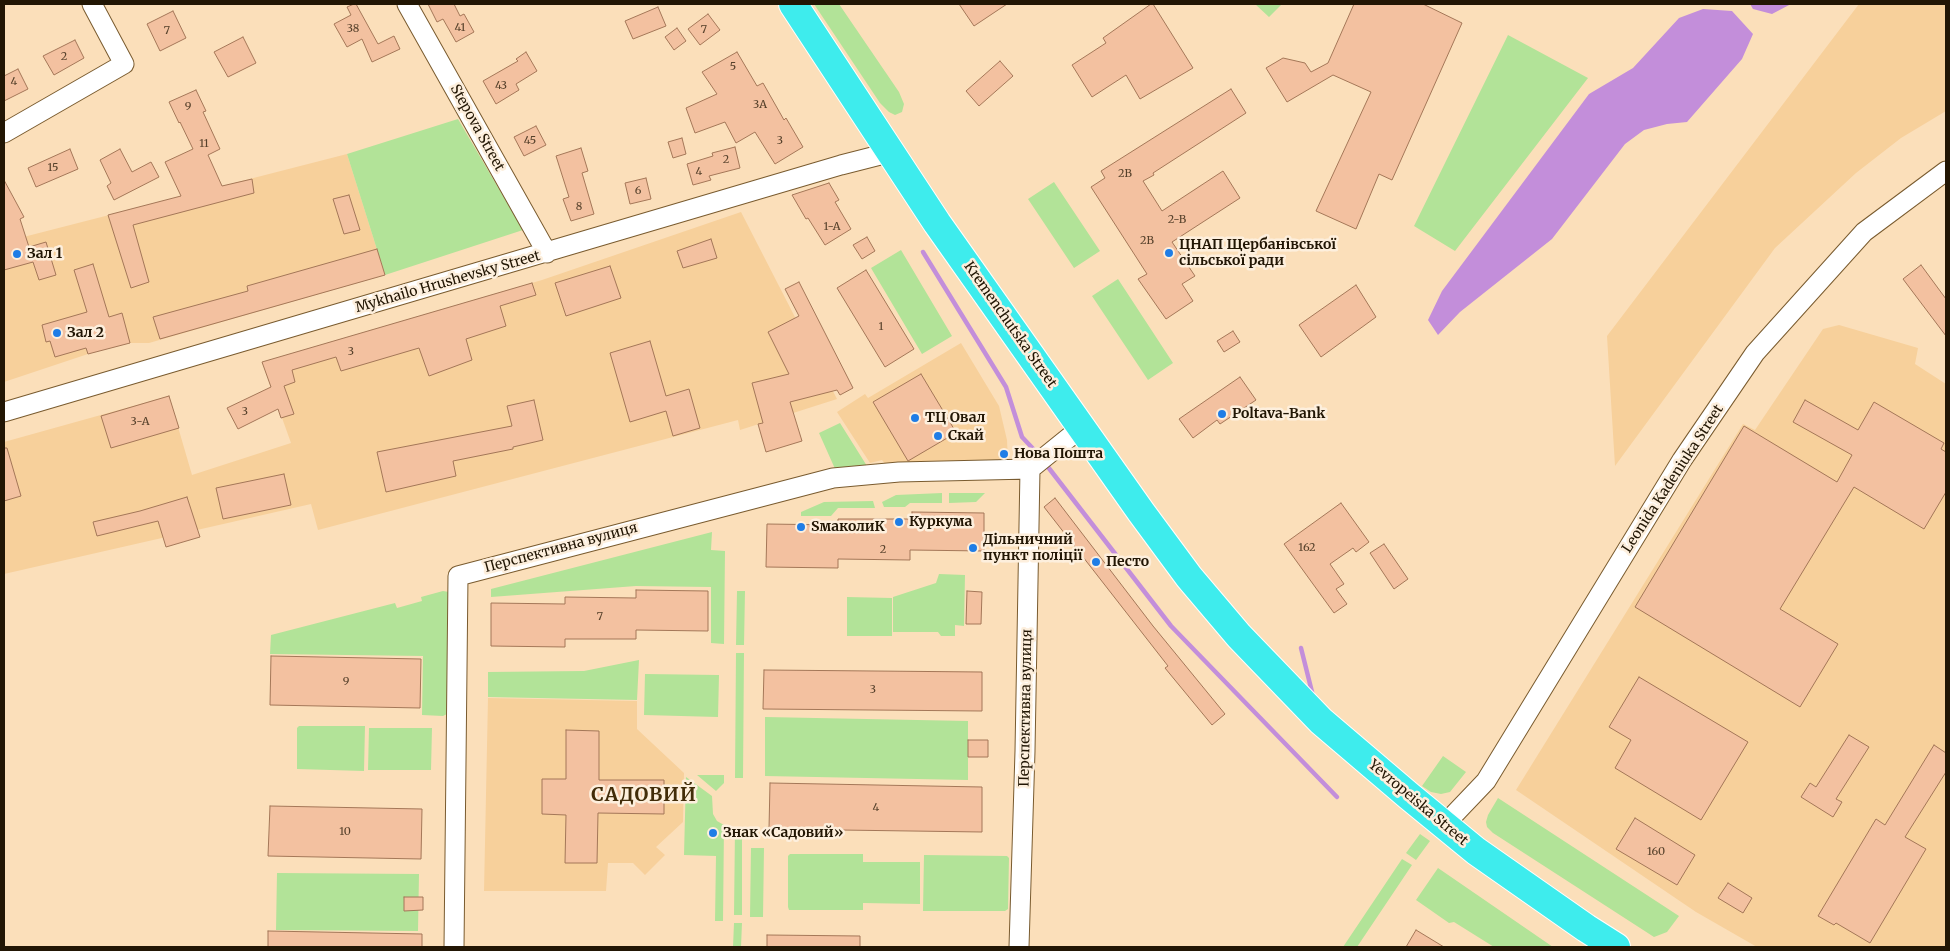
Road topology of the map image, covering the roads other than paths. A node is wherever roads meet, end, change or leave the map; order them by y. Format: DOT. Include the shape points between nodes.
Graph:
graph roads {
  1 [pos="92,4"];
  2 [pos="407,4"];
  3 [pos="793,4"];
  4 [pos="4,132"];
  5 [pos="892,152"];
  6 [pos="1946,171"];
  7 [pos="547,253"];
  8 [pos="4,412"];
  9 [pos="1082,427"];
  10 [pos="1030,469"];
  11 [pos="1239,636"];
  12 [pos="1445,824"];
  13 [pos="454,947"];
  14 [pos="1019,947"];
  15 [pos="1616,947"];
  1 -- 4 [label="street" via="124,64"];
  2 -- 7 [label="street, Stepova Street"];
  3 -- 5 [label="highway, Kremenchutska Street"];
  5 -- 7 [label="street, Mykhailo Hrushevsky Street"];
  5 -- 9 [label="highway, Kremenchutska Street" via="937,222"];
  6 -- 12 [label="street, Leonida Kadeniuka Street" via="1864,232 1756,353 1682,460 1486,781"];
  7 -- 8 [label="street, Mykhailo Hrushevsky Street"];
  9 -- 10 [label="street"];
  9 -- 11 [label="highway, Kremenchutska Street" via="1189,577"];
  10 -- 13 [label="street, Перспективна вулиця" via="899,472 833,478 458,576"];
  10 -- 14 [label="street, Перспективна вулиця"];
  11 -- 12 [label="highway, Yevropeiska Street" via="1321,720"];
  12 -- 15 [label="highway, Yevropeiska Street" via="1476,850"];
}
